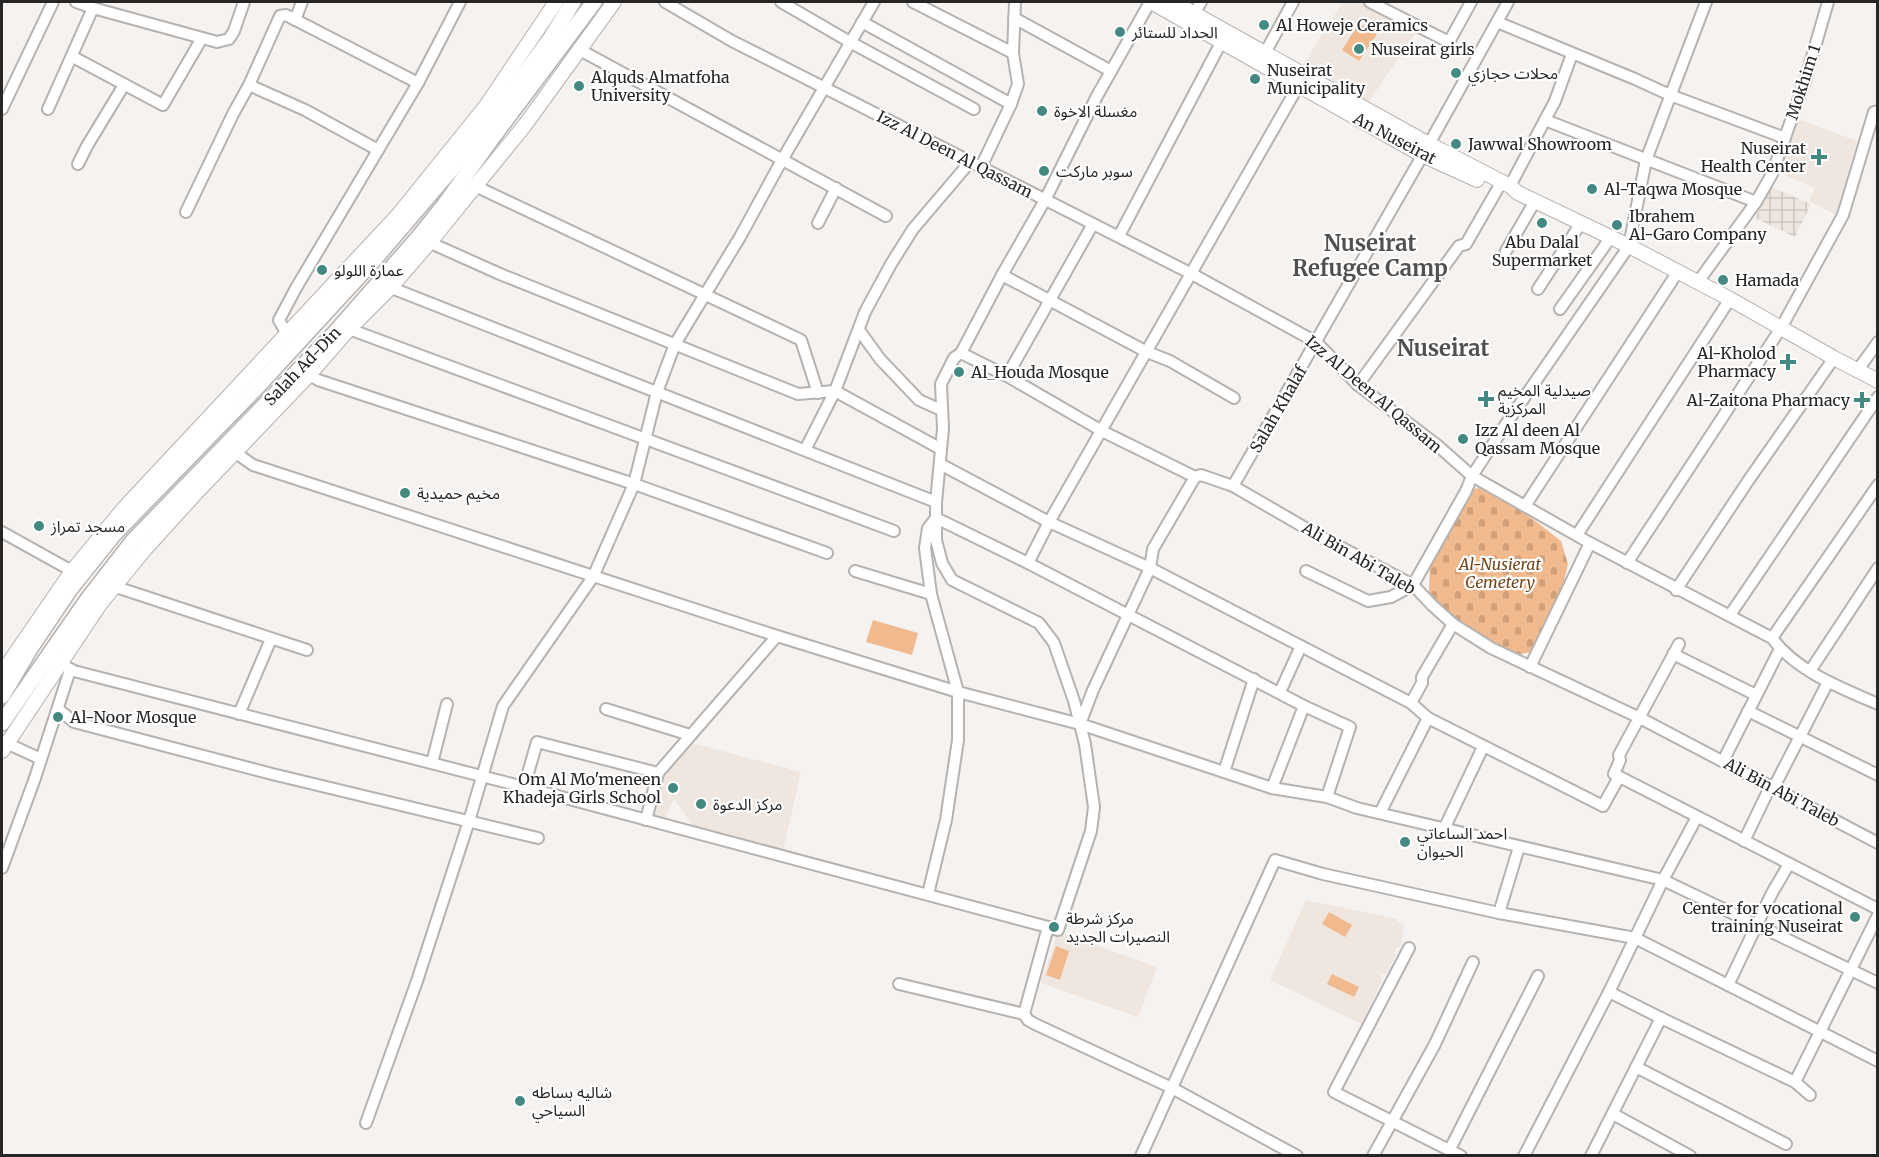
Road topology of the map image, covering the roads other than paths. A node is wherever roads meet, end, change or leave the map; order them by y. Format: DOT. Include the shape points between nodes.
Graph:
graph roads {
  1 [pos="53,2"];
  2 [pos="75,2"];
  3 [pos="244,2"];
  4 [pos="302,2"];
  5 [pos="594,2"];
  6 [pos="614,2"];
  7 [pos="665,2"];
  8 [pos="782,2"];
  9 [pos="874,2"];
  10 [pos="913,2"];
  11 [pos="1015,2"];
  12 [pos="1151,2"];
  13 [pos="1173,2"];
  14 [pos="1293,2"];
  15 [pos="1370,2"];
  16 [pos="1471,2"];
  17 [pos="1508,2"];
  18 [pos="1706,2"];
  19 [pos="1828,2"];
  20 [pos="457,3"];
  21 [pos="565,3"];
  22 [pos="93,8"];
  23 [pos="1195,12"];
  24 [pos="582,17"];
  25 [pos="1014,18"];
  26 [pos="295,20"];
  27 [pos="862,22"];
  28 [pos="1497,22"];
  29 [pos="1225,36"];
  30 [pos="202,38"];
  31 [pos="850,42"];
  32 [pos="580,50"];
  33 [pos="1013,53"];
  34 [pos="1265,53"];
  35 [pos="1572,54"];
  36 [pos="72,57"];
  37 [pos="1111,71"];
  38 [pos="1302,80"];
  39 [pos="418,83"];
  40 [pos="124,85"];
  41 [pos="249,85"];
  42 [pos="825,88"];
  43 [pos="1670,95"];
  44 [pos="1011,104"];
  45 [pos="2,109"];
  46 [pos="974,109"];
  47 [pos="48,110"];
  48 [pos="1878,111"];
  49 [pos="1545,120"];
  50 [pos="1785,138"];
  51 [pos="378,150"];
  52 [pos="1426,150"];
  53 [pos="782,160"];
  54 [pos="1646,160"];
  55 [pos="970,162"];
  56 [pos="78,164"];
  57 [pos="981,167"];
  58 [pos="470,183"];
  59 [pos="836,188"];
  60 [pos="1507,188"];
  61 [pos="1045,200"];
  62 [pos="1534,201"];
  63 [pos="1756,201"];
  64 [pos="186,212"];
  65 [pos="886,216"];
  66 [pos="818,223"];
  67 [pos="1581,223"];
  68 [pos="1093,224"];
  69 [pos="1119,236"];
  70 [pos="1611,237"];
  71 [pos="424,240"];
  72 [pos="1629,246"];
  73 [pos="1506,251"];
  74 [pos="1677,273"];
  75 [pos="1002,274"];
  76 [pos="1192,274"];
  77 [pos="1698,282"];
  78 [pos="384,285"];
  79 [pos="1538,289"];
  80 [pos="705,295"];
  81 [pos="1049,299"];
  82 [pos="1730,299"];
  83 [pos="1560,309"];
  84 [pos="1780,328"];
  85 [pos="349,329"];
  86 [pos="859,330"];
  87 [pos="287,334"];
  88 [pos="1316,342"];
  89 [pos="1878,342"];
  90 [pos="675,344"];
  91 [pos="1147,352"];
  92 [pos="961,353"];
  93 [pos="1834,358"];
  94 [pos="1857,371"];
  95 [pos="309,375"];
  96 [pos="1007,376"];
  97 [pos="1878,381"];
  98 [pos="1358,385"];
  99 [pos="835,391"];
  100 [pos="657,392"];
  101 [pos="818,393"];
  102 [pos="1878,397"];
  103 [pos="1234,398"];
  104 [pos="941,411"];
  105 [pos="1102,431"];
  106 [pos="644,438"];
  107 [pos="941,449"];
  108 [pos="805,450"];
  109 [pos="236,453"];
  110 [pos="940,464"];
  111 [pos="1472,476"];
  112 [pos="1195,477"];
  113 [pos="634,484"];
  114 [pos="1878,485"];
  115 [pos="1233,486"];
  116 [pos="936,502"];
  117 [pos="1526,506"];
  118 [pos="936,518"];
  119 [pos="1049,522"];
  120 [pos="894,531"];
  121 [pos="2,532"];
  122 [pos="1577,535"];
  123 [pos="1590,543"];
  124 [pos="828,553"];
  125 [pos="1627,563"];
  126 [pos="1028,564"];
  127 [pos="1150,568"];
  128 [pos="1878,568"];
  129 [pos="855,571"];
  130 [pos="1306,571"];
  131 [pos="72,572"];
  132 [pos="593,577"];
  133 [pos="108,584"];
  134 [pos="1413,585"];
  135 [pos="1676,590"];
  136 [pos="931,594"];
  137 [pos="1730,615"];
  138 [pos="1129,616"];
  139 [pos="1453,624"];
  140 [pos="777,636"];
  141 [pos="1772,638"];
  142 [pos="271,639"];
  143 [pos="1301,646"];
  144 [pos="1780,649"];
  145 [pos="307,650"];
  146 [pos="47,656"];
  147 [pos="66,667"];
  148 [pos="1530,667"];
  149 [pos="1810,670"];
  150 [pos="2,673"];
  151 [pos="1254,679"];
  152 [pos="1828,682"];
  153 [pos="958,692"];
  154 [pos="1280,692"];
  155 [pos="1756,695"];
  156 [pos="2,696"];
  157 [pos="447,704"];
  158 [pos="1411,704"];
  159 [pos="1878,704"];
  160 [pos="1304,706"];
  161 [pos="58,709"];
  162 [pos="606,709"];
  163 [pos="1748,711"];
  164 [pos="239,714"];
  165 [pos="1428,718"];
  166 [pos="1640,718"];
  167 [pos="2,723"];
  168 [pos="1080,724"];
  169 [pos="690,735"];
  170 [pos="1800,736"];
  171 [pos="3,745"];
  172 [pos="1483,747"];
  173 [pos="41,759"];
  174 [pos="1723,761"];
  175 [pos="432,763"];
  176 [pos="1224,772"];
  177 [pos="658,773"];
  178 [pos="1878,775"];
  179 [pos="482,776"];
  180 [pos="1619,777"];
  181 [pos="1772,786"];
  182 [pos="524,787"];
  183 [pos="1272,788"];
  184 [pos="1327,797"];
  185 [pos="1380,813"];
  186 [pos="1697,817"];
  187 [pos="646,820"];
  188 [pos="469,821"];
  189 [pos="1444,829"];
  190 [pos="538,838"];
  191 [pos="1744,841"];
  192 [pos="1878,843"];
  193 [pos="1519,847"];
  194 [pos="1789,864"];
  195 [pos="2,868"];
  196 [pos="1663,880"];
  197 [pos="928,894"];
  198 [pos="1878,909"];
  199 [pos="1499,913"];
  200 [pos="1878,915"];
  201 [pos="1758,926"];
  202 [pos="1048,927"];
  203 [pos="1635,938"];
  204 [pos="1409,948"];
  205 [pos="1473,962"];
  206 [pos="1850,969"];
  207 [pos="1538,976"];
  208 [pos="1878,983"];
  209 [pos="899,984"];
  210 [pos="1728,985"];
  211 [pos="1609,992"];
  212 [pos="1024,1014"];
  213 [pos="1661,1018"];
  214 [pos="1820,1032"];
  215 [pos="1878,1060"];
  216 [pos="1636,1067"];
  217 [pos="1795,1082"];
  218 [pos="1172,1088"];
  219 [pos="1810,1095"];
  220 [pos="1612,1114"];
  221 [pos="1393,1120"];
  222 [pos="366,1123"];
  223 [pos="1786,1144"];
  224 [pos="1450,1149"];
  225 [pos="1141,1155"];
  226 [pos="1297,1155"];
  227 [pos="1372,1155"];
  228 [pos="1461,1155"];
  229 [pos="1524,1155"];
  230 [pos="1591,1155"];
  231 [pos="1689,1155"];
  1 -- 45 [label="street"];
  2 -- 22 [label="street"];
  3 -- 30 [label="street" via="229,39 218,42"];
  4 -- 26 [label="street"];
  5 -- 24 [label="highway, Salah Ad-Din"];
  6 -- 32 [label="main road"];
  7 -- 42 [label="street, Izz Al Deen Al Qassam"];
  8 -- 31 [label="street"];
  9 -- 27 [label="street"];
  10 -- 33 [label="street"];
  11 -- 25 [label="street"];
  12 -- 23 [label="main road, An Nuseirat"];
  12 -- 37 [label="street"];
  13 -- 23 [label="main road, An Nuseirat"];
  14 -- 34 [label="street"];
  15 -- 16 [label="street" via="1449,42"];
  17 -- 28 [label="street, Salah Khalaf"];
  18 -- 43 [label="street"];
  19 -- 50 [label="street, Mokhim 1"];
  20 -- 39 [label="street"];
  21 -- 24 [label="street"];
  21 -- 87 [label="main road" via="399,214"];
  21 -- 156 [label="highway, Salah Ad-Din" via="551,38 484,129 372,262 114,534 70,589"];
  22 -- 30 [label="street"];
  22 -- 36 [label="street"];
  23 -- 29 [label="main road, An Nuseirat"];
  24 -- 58 [label="highway, Salah Ad-Din"];
  25 -- 33 [label="street"];
  25 -- 37 [label="street"];
  26 -- 39 [label="street"];
  26 -- 41 [label="street" via="280,16"];
  27 -- 31 [label="street"];
  27 -- 44 [label="street"];
  28 -- 35 [label="street"];
  28 -- 52 [label="street, Salah Khalaf"];
  29 -- 34 [label="main road, An Nuseirat"];
  29 -- 38 [label="main road, An Nuseirat"];
  29 -- 69 [label="street"];
  30 -- 40 [label="street" via="163,105"];
  31 -- 42 [label="street"];
  31 -- 46 [label="street"];
  32 -- 53 [label="street"];
  32 -- 58 [label="main road" via="525,125"];
  33 -- 44 [label="street" via="1018,84"];
  34 -- 38 [label="main road, An Nuseirat"];
  35 -- 43 [label="street"];
  35 -- 49 [label="street"];
  36 -- 40 [label="street"];
  36 -- 47 [label="street"];
  37 -- 61 [label="street"];
  38 -- 52 [label="main road, An Nuseirat"];
  38 -- 76 [label="street"];
  39 -- 51 [label="street"];
  40 -- 56 [label="street"];
  41 -- 51 [label="street"];
  41 -- 64 [label="street"];
  42 -- 53 [label="street"];
  42 -- 55 [label="street, Izz Al Deen Al Qassam"];
  43 -- 50 [label="street"];
  43 -- 54 [label="street"];
  44 -- 57 [label="street"];
  48 -- 84 [label="street" via="1874,112 1843,215"];
  49 -- 54 [label="street"];
  49 -- 60 [label="street"];
  50 -- 63 [label="street, Mokhim 1" via="1772,174"];
  51 -- 87 [label="street" via="279,320"];
  52 -- 60 [label="main road, An Nuseirat"];
  52 -- 88 [label="street, Salah Khalaf"];
  53 -- 59 [label="street"];
  53 -- 80 [label="street"];
  54 -- 63 [label="street"];
  54 -- 72 [label="street"];
  55 -- 57 [label="street, Izz Al Deen Al Qassam"];
  55 -- 86 [label="street" via="913,229 879,285"];
  57 -- 61 [label="street, Izz Al Deen Al Qassam"];
  58 -- 71 [label="highway, Salah Ad-Din"];
  58 -- 80 [label="street"];
  59 -- 65 [label="street"];
  59 -- 66 [label="street"];
  60 -- 62 [label="main road, An Nuseirat"];
  60 -- 98 [label="street" via="1466,244 1459,246"];
  61 -- 68 [label="street, Izz Al Deen Al Qassam"];
  61 -- 75 [label="street"];
  62 -- 67 [label="main road, An Nuseirat"];
  62 -- 73 [label="street"];
  63 -- 77 [label="street, Mokhim 1"];
  67 -- 70 [label="main road, An Nuseirat"];
  67 -- 79 [label="street"];
  68 -- 69 [label="street, Izz Al Deen Al Qassam"];
  68 -- 81 [label="street"];
  69 -- 76 [label="street, Izz Al Deen Al Qassam"];
  70 -- 72 [label="main road, An Nuseirat"];
  70 -- 83 [label="street"];
  71 -- 78 [label="highway, Salah Ad-Din"];
  71 -- 90 [label="street"];
  72 -- 74 [label="main road, An Nuseirat"];
  72 -- 111 [label="street"];
  74 -- 77 [label="main road, An Nuseirat"];
  74 -- 117 [label="street"];
  75 -- 81 [label="street"];
  75 -- 92 [label="street"];
  76 -- 88 [label="street, Izz Al Deen Al Qassam"];
  76 -- 91 [label="street"];
  77 -- 82 [label="main road, An Nuseirat"];
  78 -- 85 [label="main road"];
  78 -- 100 [label="street"];
  78 -- 133 [label="highway, Salah Ad-Din" via="133,541"];
  80 -- 90 [label="street"];
  80 -- 101 [label="street" via="801,340"];
  81 -- 91 [label="street"];
  81 -- 96 [label="street"];
  82 -- 84 [label="main road, An Nuseirat"];
  82 -- 122 [label="street"];
  84 -- 93 [label="main road, An Nuseirat"];
  84 -- 125 [label="street"];
  85 -- 95 [label="main road"];
  85 -- 106 [label="street"];
  86 -- 99 [label="street"];
  86 -- 104 [label="street" via="919,400"];
  87 -- 131 [label="main road" via="124,507"];
  88 -- 98 [label="street, Izz Al Deen Al Qassam"];
  88 -- 115 [label="street, Salah Khalaf"];
  89 -- 94 [label="street"];
  90 -- 100 [label="street"];
  90 -- 101 [label="street" via="798,394"];
  91 -- 103 [label="street"];
  91 -- 105 [label="street"];
  92 -- 96 [label="street, Ali Bin Abi Taleb"];
  92 -- 104 [label="street" via="954,357 941,384"];
  93 -- 94 [label="main road, An Nuseirat"];
  93 -- 135 [label="street"];
  94 -- 97 [label="main road, An Nuseirat"];
  95 -- 109 [label="main road"];
  95 -- 113 [label="street"];
  96 -- 105 [label="street, Ali Bin Abi Taleb"];
  98 -- 111 [label="street, Izz Al Deen Al Qassam"];
  99 -- 101 [label="street"];
  99 -- 107 [label="street"];
  99 -- 108 [label="street"];
  100 -- 106 [label="street"];
  100 -- 108 [label="street"];
  102 -- 137 [label="street"];
  104 -- 107 [label="street"];
  105 -- 112 [label="street, Ali Bin Abi Taleb"];
  105 -- 119 [label="street"];
  106 -- 113 [label="street"];
  106 -- 120 [label="street"];
  107 -- 110 [label="street"];
  108 -- 116 [label="street"];
  109 -- 132 [label="street" via="253,465"];
  109 -- 133 [label="main road"];
  110 -- 116 [label="street"];
  110 -- 119 [label="street"];
  111 -- 117 [label="street, Izz Al Deen Al Qassam"];
  111 -- 134 [label="street"];
  112 -- 115 [label="street, Ali Bin Abi Taleb" via="1201,475"];
  112 -- 127 [label="street" via="1153,549"];
  113 -- 124 [label="street"];
  113 -- 132 [label="street"];
  114 -- 141 [label="street"];
  115 -- 134 [label="street, Ali Bin Abi Taleb"];
  116 -- 118 [label="street"];
  117 -- 122 [label="street, Izz Al Deen Al Qassam"];
  118 -- 126 [label="street"];
  118 -- 136 [label="street" via="928,528 925,548"];
  118 -- 168 [label="street" via="938,548 952,580 1039,623 1054,643"];
  119 -- 126 [label="street"];
  119 -- 127 [label="street"];
  121 -- 131 [label="street"];
  122 -- 123 [label="street, Izz Al Deen Al Qassam"];
  123 -- 125 [label="street, Izz Al Deen Al Qassam"];
  123 -- 148 [label="street"];
  125 -- 135 [label="street, Izz Al Deen Al Qassam"];
  126 -- 138 [label="street"];
  127 -- 138 [label="street"];
  127 -- 143 [label="street"];
  128 -- 149 [label="street"];
  129 -- 136 [label="street"];
  130 -- 134 [label="street" via="1368,601 1391,597"];
  131 -- 150 [label="main road"];
  132 -- 140 [label="street"];
  132 -- 179 [label="street" via="503,706"];
  133 -- 142 [label="street"];
  133 -- 146 [label="highway, Salah Ad-Din"];
  133 -- 147 [label="main road"];
  134 -- 139 [label="street, Ali Bin Abi Taleb"];
  135 -- 137 [label="street, Izz Al Deen Al Qassam"];
  136 -- 153 [label="street"];
  137 -- 141 [label="street, Izz Al Deen Al Qassam"];
  138 -- 151 [label="street"];
  138 -- 168 [label="street"];
  139 -- 148 [label="street, Ali Bin Abi Taleb"];
  139 -- 158 [label="street"];
  140 -- 153 [label="street"];
  140 -- 169 [label="street"];
  141 -- 144 [label="street, Izz Al Deen Al Qassam"];
  142 -- 145 [label="street"];
  142 -- 164 [label="street"];
  143 -- 154 [label="street"];
  143 -- 158 [label="street"];
  144 -- 149 [label="street, Izz Al Deen Al Qassam"];
  144 -- 155 [label="street"];
  146 -- 147 [label="street"];
  146 -- 167 [label="highway, Salah Ad-Din"];
  147 -- 161 [label="street"];
  147 -- 164 [label="street"];
  147 -- 171 [label="main road"];
  148 -- 166 [label="street, Ali Bin Abi Taleb"];
  149 -- 152 [label="street, Izz Al Deen Al Qassam"];
  151 -- 154 [label="street"];
  151 -- 176 [label="street"];
  152 -- 159 [label="street, Izz Al Deen Al Qassam"];
  152 -- 170 [label="street"];
  153 -- 168 [label="street"];
  153 -- 197 [label="street" via="958,740 946,820"];
  154 -- 160 [label="street"];
  155 -- 163 [label="street"];
  155 -- 166 [label="street" via="1676,649"];
  157 -- 175 [label="street"];
  158 -- 165 [label="street"];
  160 -- 183 [label="street"];
  160 -- 184 [label="street" via="1350,727"];
  161 -- 173 [label="street"];
  161 -- 188 [label="street" via="74,722"];
  162 -- 169 [label="street"];
  163 -- 170 [label="street"];
  163 -- 174 [label="street"];
  164 -- 175 [label="street"];
  165 -- 172 [label="street"];
  165 -- 185 [label="street"];
  166 -- 174 [label="street, Ali Bin Abi Taleb"];
  166 -- 180 [label="street" via="1619,755 1614,774"];
  168 -- 176 [label="street"];
  168 -- 202 [label="street" via="1094,807 1091,831 1058,930"];
  169 -- 177 [label="street"];
  170 -- 178 [label="street"];
  170 -- 181 [label="street"];
  171 -- 173 [label="street"];
  172 -- 180 [label="street" via="1603,806"];
  172 -- 189 [label="street"];
  173 -- 195 [label="street"];
  174 -- 181 [label="street, Ali Bin Abi Taleb"];
  175 -- 179 [label="street"];
  176 -- 183 [label="street"];
  177 -- 182 [label="street" via="537,742"];
  177 -- 187 [label="street"];
  179 -- 182 [label="street"];
  179 -- 188 [label="street"];
  180 -- 186 [label="street"];
  181 -- 191 [label="street"];
  181 -- 192 [label="street, Ali Bin Abi Taleb"];
  182 -- 187 [label="street"];
  183 -- 184 [label="street"];
  184 -- 185 [label="street"];
  185 -- 189 [label="street"];
  186 -- 191 [label="street"];
  186 -- 196 [label="street"];
  187 -- 197 [label="street"];
  188 -- 190 [label="street"];
  188 -- 222 [label="street"];
  189 -- 193 [label="street"];
  191 -- 194 [label="street"];
  193 -- 196 [label="street"];
  193 -- 199 [label="street"];
  194 -- 198 [label="street"];
  194 -- 201 [label="street"];
  196 -- 201 [label="street"];
  196 -- 203 [label="street"];
  197 -- 202 [label="street"];
  199 -- 203 [label="street"];
  199 -- 218 [label="street" via="1275,860"];
  200 -- 206 [label="street"];
  201 -- 206 [label="street"];
  201 -- 210 [label="street"];
  202 -- 212 [label="street"];
  203 -- 210 [label="street"];
  203 -- 211 [label="street"];
  204 -- 221 [label="street" via="1334,1092"];
  205 -- 221 [label="street"];
  206 -- 208 [label="street"];
  206 -- 214 [label="street"];
  207 -- 224 [label="street"];
  209 -- 212 [label="street"];
  210 -- 214 [label="street"];
  211 -- 213 [label="street"];
  211 -- 229 [label="street"];
  212 -- 218 [label="street" via="1028,1020 1075,1044"];
  213 -- 216 [label="street"];
  213 -- 217 [label="street"];
  214 -- 215 [label="street"];
  214 -- 217 [label="street"];
  216 -- 220 [label="street"];
  216 -- 223 [label="street"];
  217 -- 219 [label="street"];
  218 -- 225 [label="street"];
  218 -- 226 [label="street"];
  220 -- 230 [label="street"];
  220 -- 231 [label="street"];
  221 -- 224 [label="street"];
  221 -- 227 [label="street"];
  224 -- 228 [label="street"];
}
